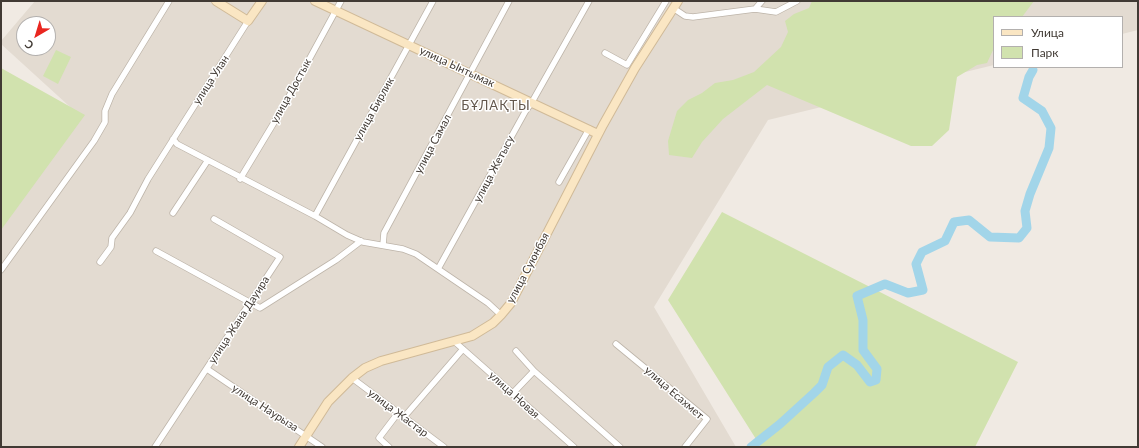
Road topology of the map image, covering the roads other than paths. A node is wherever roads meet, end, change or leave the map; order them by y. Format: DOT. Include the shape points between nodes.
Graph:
graph roads {
  1 [pos="169,1"];
  2 [pos="216,1"];
  3 [pos="262,1"];
  4 [pos="315,1"];
  5 [pos="341,1"];
  6 [pos="433,1"];
  7 [pos="509,1"];
  8 [pos="589,1"];
  9 [pos="666,1"];
  10 [pos="678,1"];
  11 [pos="762,1"];
  12 [pos="797,1"];
  13 [pos="673,8"];
  14 [pos="755,9"];
  15 [pos="335,11"];
  16 [pos="248,21"];
  17 [pos="409,44"];
  18 [pos="605,53"];
  19 [pos="471,74"];
  20 [pos="532,102"];
  21 [pos="589,129"];
  22 [pos="598,134"];
  23 [pos="173,139"];
  24 [pos="208,160"];
  25 [pos="240,178"];
  26 [pos="559,182"];
  27 [pos="173,213"];
  28 [pos="315,216"];
  29 [pos="214,219"];
  30 [pos="361,241"];
  31 [pos="384,245"];
  32 [pos="156,251"];
  33 [pos="100,262"];
  34 [pos="438,269"];
  35 [pos="1,270"];
  36 [pos="250,303"];
  37 [pos="501,315"];
  38 [pos="455,342"];
  39 [pos="616,344"];
  40 [pos="463,349"];
  41 [pos="516,351"];
  42 [pos="207,369"];
  43 [pos="534,371"];
  44 [pos="352,378"];
  45 [pos="512,394"];
  46 [pos="398,413"];
  47 [pos="404,417"];
  48 [pos="306,435"];
  49 [pos="155,447"];
  50 [pos="299,447"];
  51 [pos="322,447"];
  52 [pos="389,447"];
  53 [pos="444,447"];
  54 [pos="574,447"];
  55 [pos="620,447"];
  56 [pos="685,447"];
  1 -- 35 [label="street" via="112,94 105,111 105,122 94,141"];
  2 -- 16 [label="main road"];
  3 -- 16 [label="main road"];
  4 -- 15 [label="main road, улица Ынтымак"];
  5 -- 15 [label="street, улица Достык"];
  6 -- 17 [label="street, улица Бирлик"];
  7 -- 19 [label="street, улица Самал"];
  8 -- 20 [label="street, улица Жетысу"];
  9 -- 18 [label="street" via="627,65"];
  10 -- 13 [label="main road, улица Суюнбая"];
  11 -- 14 [label="street"];
  12 -- 14 [label="street" via="776,12"];
  13 -- 14 [label="street" via="685,16 693,17"];
  13 -- 22 [label="main road, улица Суюнбая"];
  15 -- 17 [label="main road, улица Ынтымак"];
  15 -- 25 [label="street, улица Достык" via="281,111"];
  16 -- 23 [label="street, улица Улан"];
  17 -- 19 [label="main road, улица Ынтымак"];
  17 -- 28 [label="street, улица Бирлик"];
  19 -- 20 [label="main road, улица Ынтымак"];
  19 -- 31 [label="street, улица Самал" via="384,233"];
  20 -- 21 [label="main road, улица Ынтымак"];
  20 -- 34 [label="street, улица Жетысу"];
  21 -- 22 [label="main road, улица Ынтымак"];
  21 -- 26 [label="street"];
  22 -- 37 [label="main road, улица Суюнбая" via="511,302"];
  23 -- 24 [label="street" via="177,144"];
  23 -- 33 [label="street, улица Улан"];
  24 -- 25 [label="street"];
  24 -- 27 [label="street"];
  25 -- 28 [label="street"];
  28 -- 30 [label="street"];
  29 -- 36 [label="street, улица Жана Дауира" via="280,257"];
  30 -- 31 [label="street"];
  30 -- 36 [label="street" via="336,260 260,308"];
  31 -- 34 [label="street" via="403,248"];
  32 -- 36 [label="street"];
  34 -- 37 [label="street" via="488,303"];
  36 -- 42 [label="street, улица Жана Дауира"];
  37 -- 38 [label="main road, улица Суюнбая" via="472,336"];
  38 -- 40 [label="street, улица Новая"];
  38 -- 44 [label="main road, улица Суюнбая" via="381,361 365,368"];
  39 -- 56 [label="street, улица Есахмет" via="706,419"];
  40 -- 45 [label="street, улица Новая"];
  40 -- 47 [label="street"];
  41 -- 43 [label="street"];
  42 -- 48 [label="street, улица Наурыза"];
  42 -- 49 [label="street, улица Жана Дауира"];
  43 -- 45 [label="street"];
  43 -- 55 [label="street"];
  44 -- 46 [label="street, улица Жастар"];
  44 -- 48 [label="main road, улица Суюнбая" via="328,402"];
  45 -- 54 [label="street, улица Новая"];
  46 -- 47 [label="street, улица Жастар"];
  46 -- 52 [label="street" via="379,438"];
  47 -- 53 [label="street, улица Жастар"];
  48 -- 50 [label="main road, улица Суюнбая"];
  48 -- 51 [label="street, улица Наурыза"];
}
